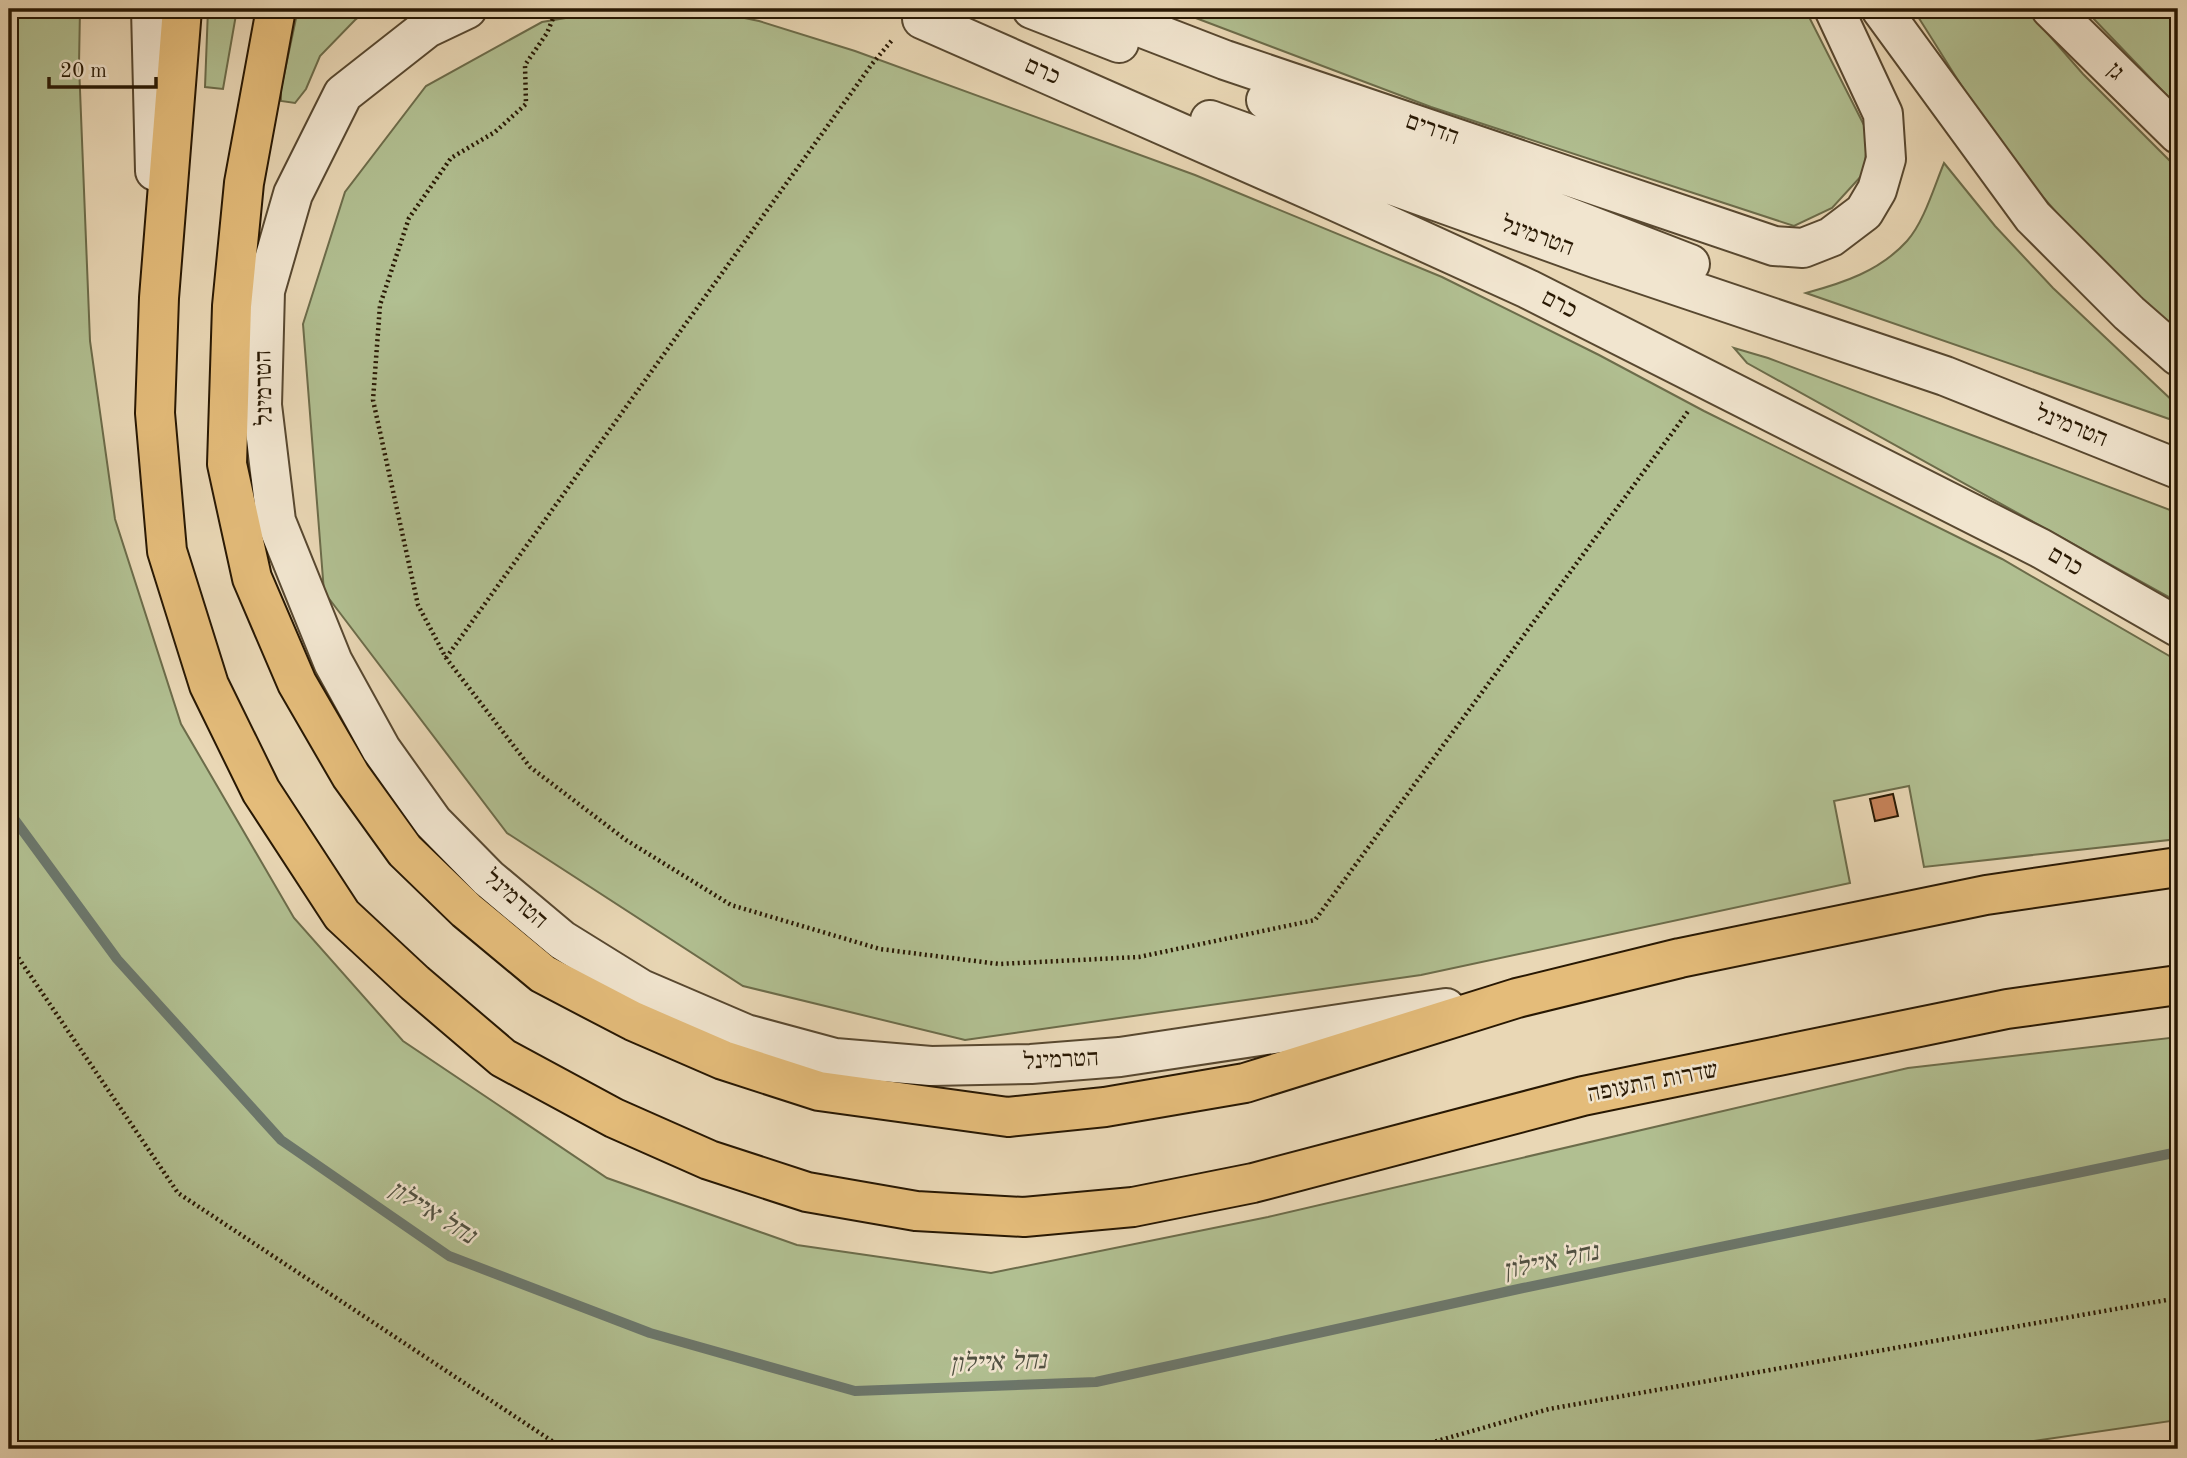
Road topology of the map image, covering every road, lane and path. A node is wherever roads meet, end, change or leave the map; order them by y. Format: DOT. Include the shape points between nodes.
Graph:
graph roads {
  1 [pos="151,9"];
  2 [pos="182,9"];
  3 [pos="276,9"];
  4 [pos="467,9"];
  5 [pos="557,9"];
  6 [pos="1032,9"];
  7 [pos="1093,9"];
  8 [pos="1833,9"];
  9 [pos="1881,9"];
  10 [pos="2051,9"];
  11 [pos="909,14"];
  12 [pos="2178,134"];
  13 [pos="159,298"];
  14 [pos="2178,356"];
  15 [pos="1945,376"];
  16 [pos="1710,381"];
  17 [pos="2178,469"];
  18 [pos="2178,627"];
  19 [pos="446,658"];
  20 [pos="2178,867"];
  21 [pos="9,944"];
  22 [pos="2178,985"];
  23 [pos="1517,998"];
  24 [pos="2178,1298"];
  25 [pos="564,1449"];
  26 [pos="1409,1449"];
  1 -- 13 [label="street"];
  2 -- 13 [label="main road"];
  3 -- 23 [label="main road" via="244,183 232,306 227,464 252,578 297,683 351,776 405,850 466,910 543,974 633,1021 723,1060 819,1091 1007,1117 1105,1107 1245,1083"];
  4 -- 23 [label="street, הטרמינל" via="427,28 343,94 293,194 265,291 262,405 276,521 333,662 403,781 433,822 488,878 562,940 640,989 746,1034 835,1058 931,1066 1120,1058"];
  5 -- 19 [label="path" via="525,65 526,104 495,132 451,158 409,218 380,305 373,400 418,605"];
  6 -- 15 [label="street" via="1721,276"];
  7 -- 8 [label="street, הדרים" via="1225,60 1774,246 1803,248 1831,237 1864,212 1877,190 1886,159 1883,114"];
  9 -- 14 [label="street" via="2033,217"];
  10 -- 12 [label="street, גן"];
  11 -- 15 [label="street, הטרמינל" via="1598,259"];
  11 -- 16 [label="street, כרם" via="1516,283"];
  11 -- 19 [label="path"];
  13 -- 22 [label="main road, שדרות התעופה" via="155,413 167,551 209,685 261,792 342,915 503,1058 614,1118 709,1160 807,1192 916,1211 1024,1217 1133,1207 1253,1184 1583,1096 2007,1009"];
  15 -- 17 [label="street, הטרמינל"];
  16 -- 18 [label="street, כרם" via="2040,548"];
  16 -- 19 [label="path" via="1315,920 1139,957 999,964 880,949 731,905 626,840 530,767"];
  20 -- 23 [label="main road" via="1986,895 1680,958"];
  21 -- 25 [label="path" via="178,1193"];
  24 -- 26 [label="path" via="1549,1409"];
}
